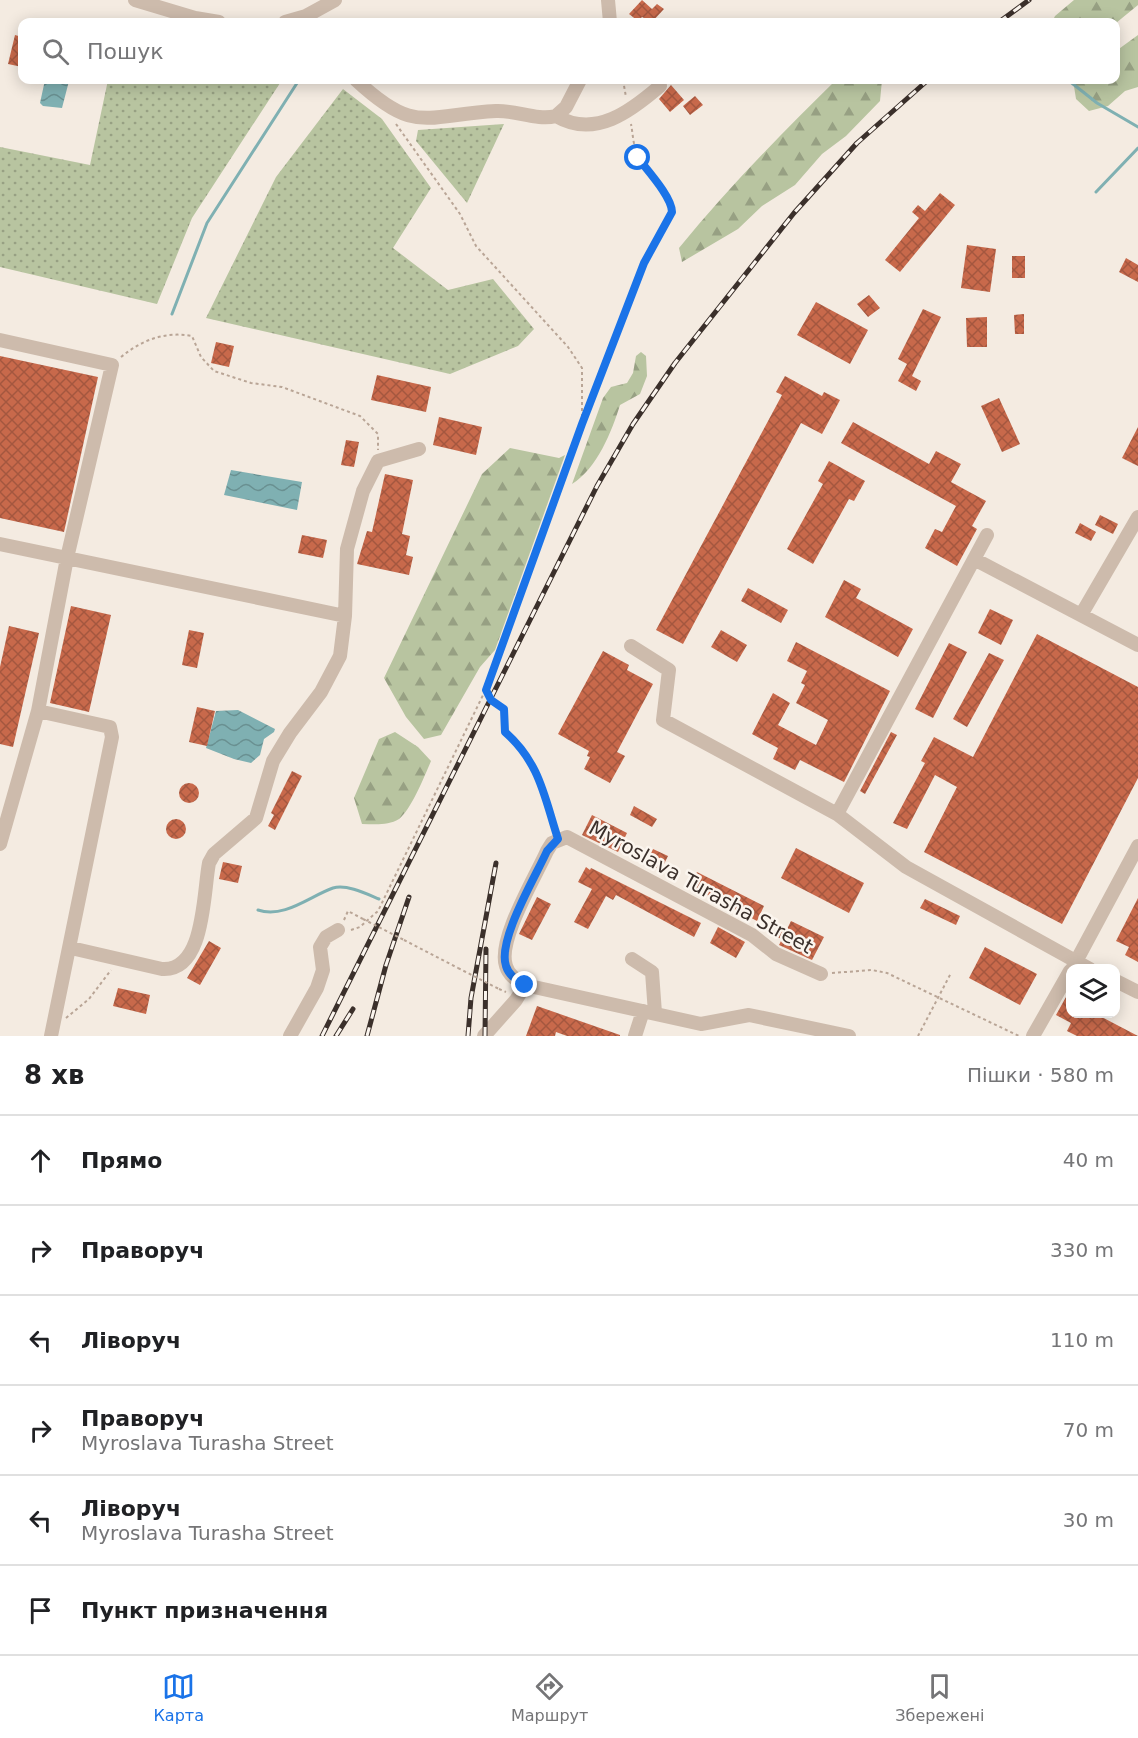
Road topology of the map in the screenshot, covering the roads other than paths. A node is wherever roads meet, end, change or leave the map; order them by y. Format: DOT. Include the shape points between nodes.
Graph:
graph roads {
  1 [pos="135,0"];
  2 [pos="335,0"];
  3 [pos="608,0"];
  4 [pos="195,18"];
  5 [pos="299,18"];
  6 [pos="611,18"];
  7 [pos="361,84"];
  8 [pos="578,84"];
  9 [pos="660,86"];
  10 [pos="556,116"];
  11 [pos="0,340"];
  12 [pos="419,449"];
  13 [pos="1138,517"];
  14 [pos="987,535"];
  15 [pos="0,544"];
  16 [pos="67,558"];
  17 [pos="974,559"];
  18 [pos="1081,615"];
  19 [pos="345,616"];
  20 [pos="1138,645"];
  21 [pos="631,646"];
  22 [pos="38,711"];
  23 [pos="837,814"];
  24 [pos="0,840"];
  25 [pos="1138,846"];
  26 [pos="338,930"];
  27 [pos="71,948"];
  28 [pos="632,959"];
  29 [pos="1068,964"];
  30 [pos="1075,964"];
  31 [pos="820,974"];
  32 [pos="1066,979"];
  33 [pos="1120,983"];
  34 [pos="525,985"];
  35 [pos="1138,992"];
  36 [pos="649,1012"];
  37 [pos="52,1033"];
  38 [pos="290,1036"];
  39 [pos="483,1036"];
  40 [pos="635,1036"];
  41 [pos="849,1036"];
  42 [pos="1033,1036"];
  1 -- 4 [label="street"];
  2 -- 5 [label="street"];
  3 -- 6 [label="street"];
  7 -- 10 [label="street" via="391,110 406,116 427,118 496,111"];
  8 -- 10 [label="street" via="566,107"];
  9 -- 10 [label="street" via="629,113 581,125 569,124"];
  11 -- 16 [label="street" via="112,365"];
  12 -- 19 [label="street" via="378,461 363,491 346,549"];
  13 -- 18 [label="street"];
  14 -- 17 [label="street"];
  15 -- 16 [label="street"];
  16 -- 19 [label="street"];
  16 -- 22 [label="street"];
  17 -- 18 [label="street"];
  17 -- 23 [label="street"];
  18 -- 20 [label="street"];
  19 -- 27 [label="street" via="340,656 321,692 273,761 256,818 209,863 195,946 188,958 172,970"];
  21 -- 23 [label="street" via="669,670 663,720"];
  22 -- 24 [label="street"];
  22 -- 27 [label="street" via="110,727 112,737"];
  23 -- 29 [label="street" via="906,867"];
  25 -- 30 [label="street"];
  26 -- 38 [label="street" via="326,937 320,947 323,970 317,988"];
  27 -- 37 [label="street"];
  28 -- 36 [label="street" via="652,972"];
  31 -- 34 [label="street, Myroslava Turasha Street" via="776,954 752,935 567,837 558,839 547,851 507,940 505,964 512,977"];
  32 -- 42 [label="street"];
  33 -- 35 [label="street"];
  34 -- 36 [label="street"];
  34 -- 39 [label="street"];
  36 -- 40 [label="street"];
  36 -- 41 [label="street" via="701,1024 749,1015"];
}
